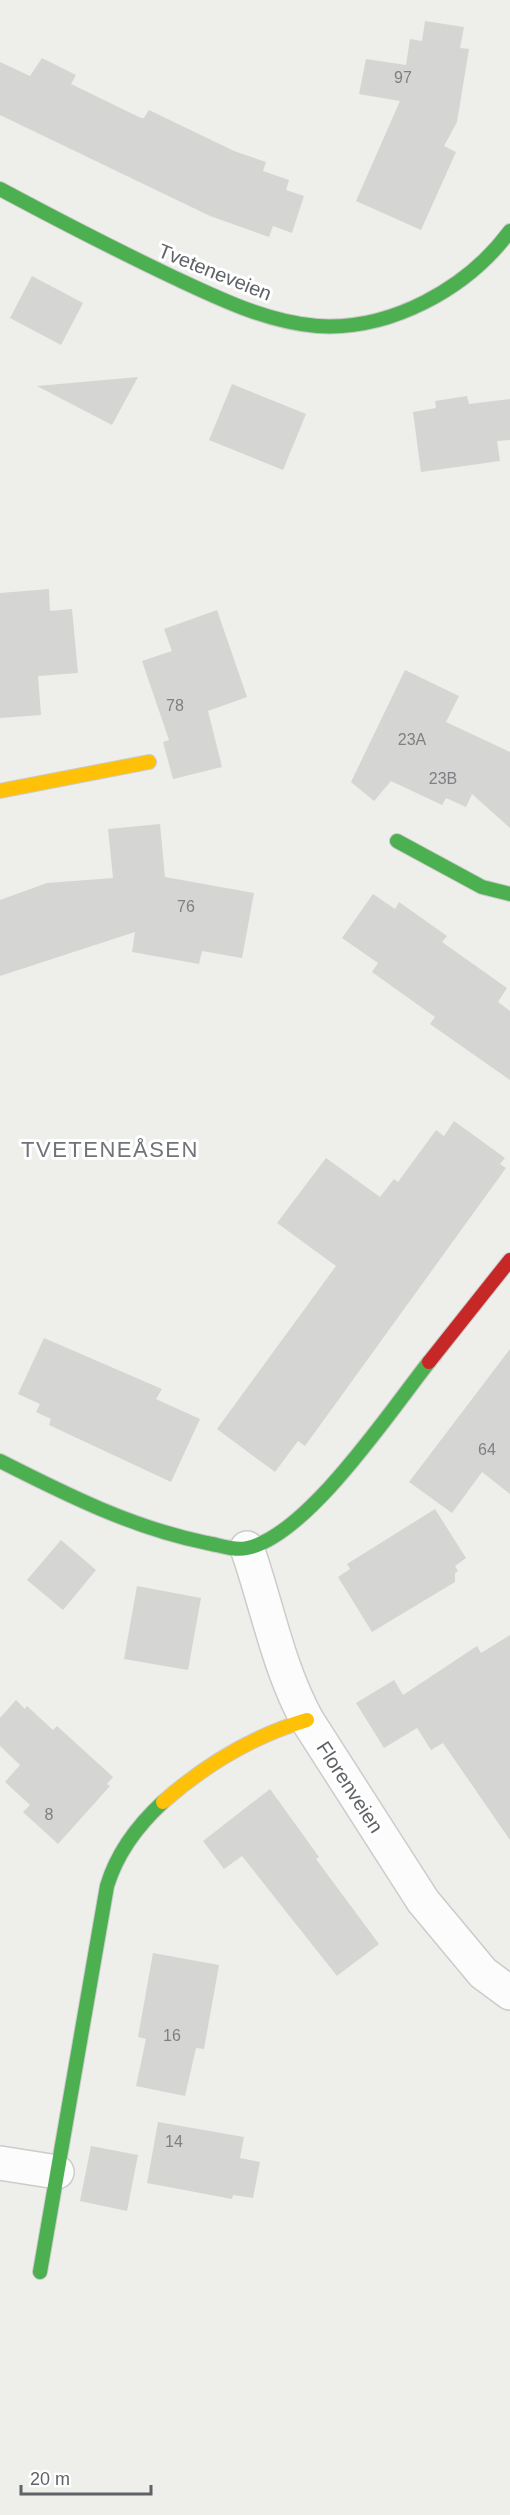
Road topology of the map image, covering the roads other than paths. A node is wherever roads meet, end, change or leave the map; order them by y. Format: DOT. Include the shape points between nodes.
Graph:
graph roads {
  1 [pos="0,189"];
  2 [pos="510,231"];
  3 [pos="149,762"];
  4 [pos="0,791"];
  5 [pos="397,841"];
  6 [pos="510,894"];
  7 [pos="510,1260"];
  8 [pos="0,1461"];
  9 [pos="247,1548"];
  10 [pos="307,1720"];
  11 [pos="510,1993"];
  12 [pos="0,2163"];
  13 [pos="57,2172"];
  14 [pos="40,2272"];
  1 -- 2 [label="street, Tveteneveien" via="220,299 317,326 394,317 433,298 474,271"];
  3 -- 4 [label="street"];
  5 -- 6 [label="street" via="482,887"];
  7 -- 9 [label="street" via="317,1503 282,1532"];
  8 -- 9 [label="street" via="141,1525 185,1540"];
  9 -- 10 [label="street, Florenveien" via="278,1650"];
  10 -- 11 [label="street, Florenveien" via="423,1901 483,1972"];
  10 -- 13 [label="street" via="270,1732 215,1763 147,1818 124,1848 111,1874 100,1923"];
  12 -- 13 [label="street"];
  13 -- 14 [label="street"];
}
